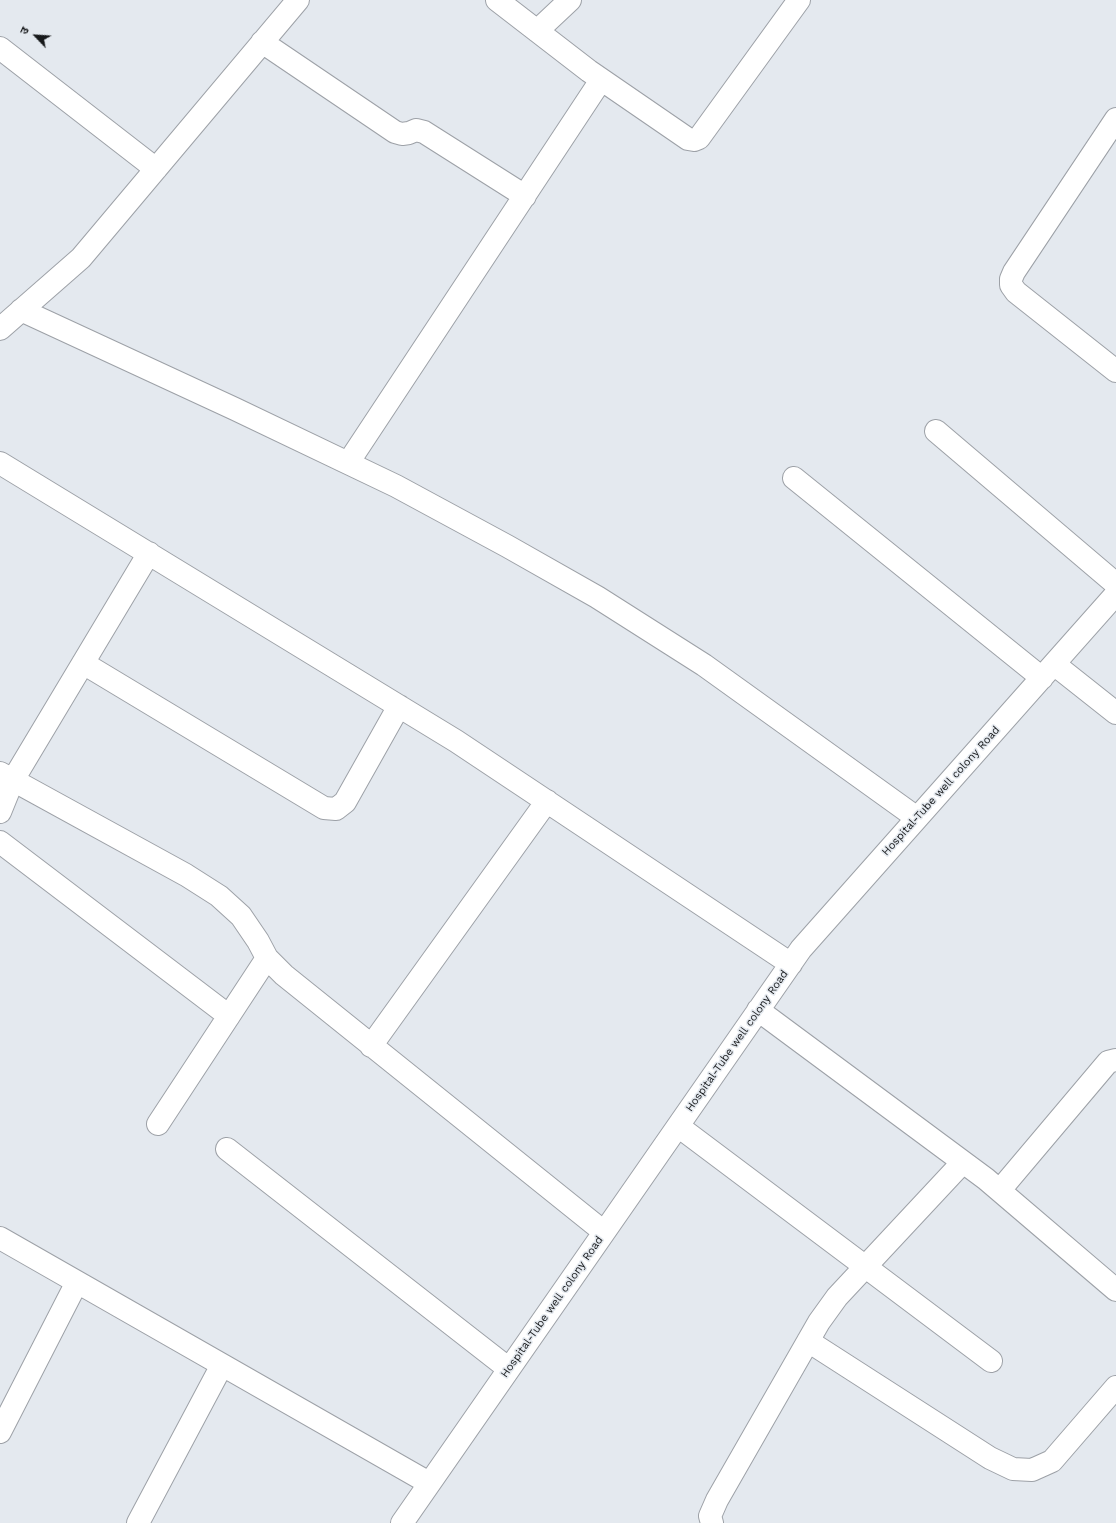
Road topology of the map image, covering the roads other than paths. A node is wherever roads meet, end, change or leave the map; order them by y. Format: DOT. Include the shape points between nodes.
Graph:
graph roads {
  1 [pos="298,0"];
  2 [pos="497,0"];
  3 [pos="570,0"];
  4 [pos="799,0"];
  5 [pos="537,31"];
  6 [pos="262,42"];
  7 [pos="0,48"];
  8 [pos="601,80"];
  9 [pos="1116,119"];
  10 [pos="156,170"];
  11 [pos="525,196"];
  12 [pos="21,310"];
  13 [pos="0,329"];
  14 [pos="1116,371"];
  15 [pos="936,431"];
  16 [pos="0,463"];
  17 [pos="348,463"];
  18 [pos="794,478"];
  19 [pos="149,553"];
  20 [pos="1116,584"];
  21 [pos="1116,594"];
  22 [pos="83,663"];
  23 [pos="1048,671"];
  24 [pos="399,706"];
  25 [pos="1116,713"];
  26 [pos="7,777"];
  27 [pos="547,801"];
  28 [pos="0,812"];
  29 [pos="917,818"];
  30 [pos="0,842"];
  31 [pos="267,958"];
  32 [pos="791,964"];
  33 [pos="758,1010"];
  34 [pos="229,1016"];
  35 [pos="371,1046"];
  36 [pos="1116,1060"];
  37 [pos="158,1124"];
  38 [pos="678,1126"];
  39 [pos="227,1149"];
  40 [pos="964,1162"];
  41 [pos="1000,1190"];
  42 [pos="604,1232"];
  43 [pos="0,1238"];
  44 [pos="865,1267"];
  45 [pos="77,1282"];
  46 [pos="1116,1290"];
  47 [pos="808,1341"];
  48 [pos="991,1361"];
  49 [pos="222,1365"];
  50 [pos="509,1369"];
  51 [pos="1116,1388"];
  52 [pos="0,1432"];
  53 [pos="429,1483"];
  54 [pos="138,1523"];
  55 [pos="402,1523"];
  56 [pos="712,1523"];
  1 -- 6 [label="street"];
  2 -- 5 [label="street"];
  3 -- 5 [label="street"];
  4 -- 8 [label="street" via="699,138 688,138"];
  5 -- 8 [label="street"];
  6 -- 10 [label="street"];
  6 -- 11 [label="street" via="395,132 424,132"];
  7 -- 10 [label="street"];
  8 -- 11 [label="street"];
  9 -- 14 [label="street" via="1011,279 1016,292"];
  10 -- 12 [label="street" via="80,258"];
  11 -- 17 [label="street"];
  12 -- 13 [label="street"];
  12 -- 17 [label="street"];
  15 -- 20 [label="street"];
  16 -- 19 [label="street"];
  17 -- 29 [label="street" via="396,486 597,597 704,665"];
  18 -- 23 [label="street"];
  19 -- 22 [label="street"];
  19 -- 24 [label="street"];
  21 -- 23 [label="street, Hospital-Tube well colony Road"];
  22 -- 24 [label="street" via="324,808 336,809 345,802"];
  22 -- 26 [label="street"];
  23 -- 25 [label="street"];
  23 -- 29 [label="street, Hospital-Tube well colony Road"];
  24 -- 27 [label="street"];
  26 -- 28 [label="street"];
  26 -- 31 [label="street" via="186,875 218,896 241,916"];
  27 -- 32 [label="street"];
  27 -- 35 [label="street"];
  29 -- 32 [label="street, Hospital-Tube well colony Road" via="801,949"];
  30 -- 34 [label="street"];
  31 -- 34 [label="street"];
  31 -- 35 [label="street"];
  32 -- 33 [label="street, Hospital-Tube well colony Road"];
  33 -- 38 [label="street, Hospital-Tube well colony Road"];
  33 -- 40 [label="street"];
  34 -- 37 [label="street"];
  35 -- 42 [label="street"];
  36 -- 41 [label="street" via="1108,1062"];
  38 -- 42 [label="street, Hospital-Tube well colony Road"];
  38 -- 44 [label="street"];
  39 -- 50 [label="street"];
  40 -- 41 [label="street"];
  40 -- 44 [label="street"];
  41 -- 46 [label="street"];
  42 -- 50 [label="street, Hospital-Tube well colony Road"];
  43 -- 45 [label="street"];
  44 -- 47 [label="street" via="837,1298"];
  44 -- 48 [label="street"];
  45 -- 49 [label="street"];
  45 -- 52 [label="street"];
  47 -- 51 [label="street" via="990,1458 1013,1469 1032,1470 1052,1461"];
  47 -- 56 [label="street" via="717,1500 710,1516"];
  49 -- 53 [label="street"];
  49 -- 54 [label="street"];
  50 -- 53 [label="street, Hospital-Tube well colony Road"];
  53 -- 55 [label="street, Hospital-Tube well colony Road"];
}
